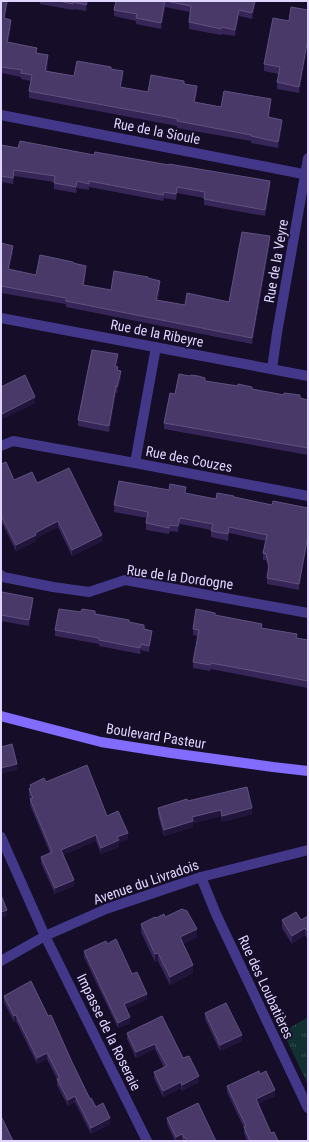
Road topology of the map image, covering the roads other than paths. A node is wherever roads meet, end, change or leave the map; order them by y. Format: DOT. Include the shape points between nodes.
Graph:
graph roads {
  1 [pos="1,114"];
  2 [pos="308,158"];
  3 [pos="306,174"];
  4 [pos="1,318"];
  5 [pos="156,347"];
  6 [pos="272,369"];
  7 [pos="308,376"];
  8 [pos="1,446"];
  9 [pos="135,463"];
  10 [pos="308,496"];
  11 [pos="1,575"];
  12 [pos="308,613"];
  13 [pos="1,716"];
  14 [pos="308,771"];
  15 [pos="1,837"];
  16 [pos="308,850"];
  17 [pos="201,877"];
  18 [pos="45,936"];
  19 [pos="1,961"];
  20 [pos="308,1108"];
  21 [pos="147,1141"];
  1 -- 3 [label="street, Rue de la Sioule"];
  2 -- 3 [label="street, Rue de la Veyre"];
  3 -- 6 [label="street, Rue de la Veyre"];
  4 -- 5 [label="street, Rue de la Ribeyre"];
  5 -- 6 [label="street, Rue de la Ribeyre"];
  5 -- 9 [label="street, Rue des Couzes"];
  6 -- 7 [label="street, Rue de la Ribeyre"];
  8 -- 9 [label="street" via="13,441"];
  9 -- 10 [label="street, Rue des Couzes"];
  11 -- 12 [label="street, Rue de la Dordogne" via="89,592 125,580"];
  13 -- 14 [label="main road, Boulevard Pasteur" via="101,742"];
  15 -- 18 [label="street, Impasse de la Roseraie"];
  16 -- 17 [label="street, Avenue du Livradois"];
  17 -- 18 [label="street, Avenue du Livradois" via="106,909"];
  17 -- 20 [label="street, Rue des Loubatières"];
  18 -- 19 [label="street, Avenue du Livradois"];
  18 -- 21 [label="street, Impasse de la Roseraie"];
}
